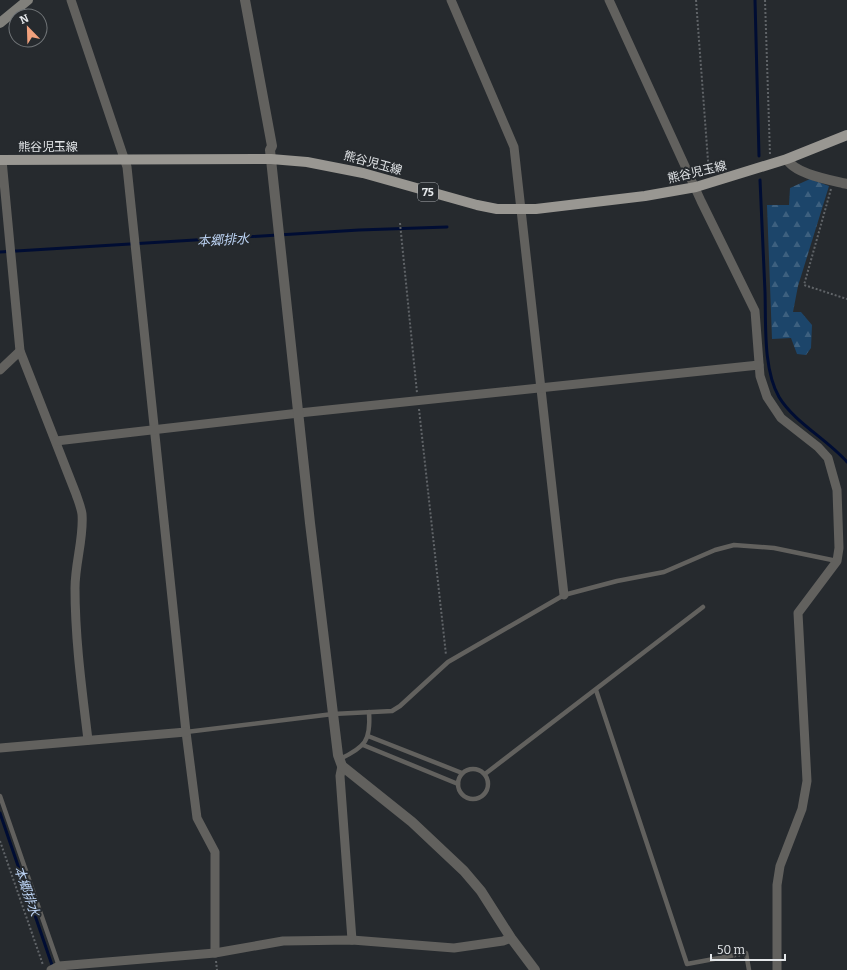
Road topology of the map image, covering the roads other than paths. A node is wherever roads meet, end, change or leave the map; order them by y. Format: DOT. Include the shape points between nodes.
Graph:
graph roads {
  1 [pos="28,0"];
  2 [pos="71,0"];
  3 [pos="245,0"];
  4 [pos="451,0"];
  5 [pos="608,0"];
  6 [pos="0,23"];
  7 [pos="847,135"];
  8 [pos="125,159"];
  9 [pos="271,159"];
  10 [pos="787,159"];
  11 [pos="1,160"];
  12 [pos="847,184"];
  13 [pos="696,187"];
  14 [pos="521,210"];
  15 [pos="20,351"];
  16 [pos="759,365"];
  17 [pos="0,370"];
  18 [pos="542,388"];
  19 [pos="299,413"];
  20 [pos="155,430"];
  21 [pos="56,441"];
  22 [pos="837,561"];
  23 [pos="564,595"];
  24 [pos="704,607"];
  25 [pos="596,690"];
  26 [pos="369,712"];
  27 [pos="333,714"];
  28 [pos="186,732"];
  29 [pos="368,736"];
  30 [pos="88,740"];
  31 [pos="363,745"];
  32 [pos="0,748"];
  33 [pos="341,762"];
  34 [pos="462,773"];
  35 [pos="485,774"];
  36 [pos="458,784"];
  37 [pos="0,796"];
  38 [pos="511,938"];
  39 [pos="352,940"];
  40 [pos="215,953"];
  41 [pos="55,968"];
  42 [pos="535,970"];
  43 [pos="749,970"];
  44 [pos="777,970"];
  1 -- 6 [label="main road"];
  2 -- 8 [label="street"];
  3 -- 9 [label="street" via="272,146"];
  4 -- 14 [label="street" via="512,140"];
  5 -- 13 [label="street"];
  7 -- 10 [label="main road, 熊谷児玉線 / 75"];
  8 -- 9 [label="main road, 熊谷児玉線 / 75"];
  8 -- 11 [label="main road, 熊谷児玉線 / 75"];
  8 -- 20 [label="street"];
  9 -- 14 [label="main road, 熊谷児玉線 / 75" via="331,166 476,206"];
  9 -- 19 [label="street"];
  10 -- 12 [label="street" via="790,165 798,170"];
  10 -- 13 [label="main road, 熊谷児玉線 / 75"];
  11 -- 15 [label="street"];
  13 -- 14 [label="main road, 熊谷児玉線 / 75" via="554,208"];
  13 -- 16 [label="street" via="755,311"];
  14 -- 18 [label="street"];
  15 -- 17 [label="street"];
  15 -- 21 [label="street"];
  16 -- 18 [label="street"];
  16 -- 22 [label="street" via="763,387 772,407 789,426 823,452 832,465 838,501 840,548"];
  18 -- 19 [label="street"];
  18 -- 23 [label="street"];
  19 -- 20 [label="street"];
  19 -- 27 [label="street"];
  20 -- 21 [label="street"];
  20 -- 28 [label="street"];
  21 -- 30 [label="street" via="82,513 75,587"];
  22 -- 23 [label="lane" via="774,548 734,545 715,550 664,572"];
  22 -- 44 [label="street" via="798,613 807,781 802,810 780,866 777,884"];
  23 -- 26 [label="lane" via="448,662 392,711"];
  24 -- 25 [label="lane"];
  25 -- 35 [label="lane"];
  25 -- 43 [label="lane" via="687,964 746,953"];
  26 -- 27 [label="lane"];
  26 -- 29 [label="lane"];
  27 -- 28 [label="lane"];
  27 -- 33 [label="street"];
  28 -- 30 [label="street"];
  28 -- 40 [label="street" via="197,818 215,852"];
  29 -- 31 [label="lane"];
  29 -- 34 [label="lane"];
  30 -- 32 [label="street"];
  31 -- 33 [label="lane"];
  31 -- 36 [label="lane"];
  33 -- 38 [label="street" via="412,822 464,871 481,891"];
  33 -- 39 [label="street"];
  34 -- 35 [label="lane" via="472,768"];
  34 -- 36 [label="lane"];
  35 -- 36 [label="lane" via="488,788 483,796 478,798 464,796"];
  37 -- 41 [label="lane"];
  38 -- 39 [label="street" via="454,948"];
  38 -- 42 [label="street"];
  39 -- 40 [label="street" via="283,941"];
  40 -- 41 [label="street"];
}
